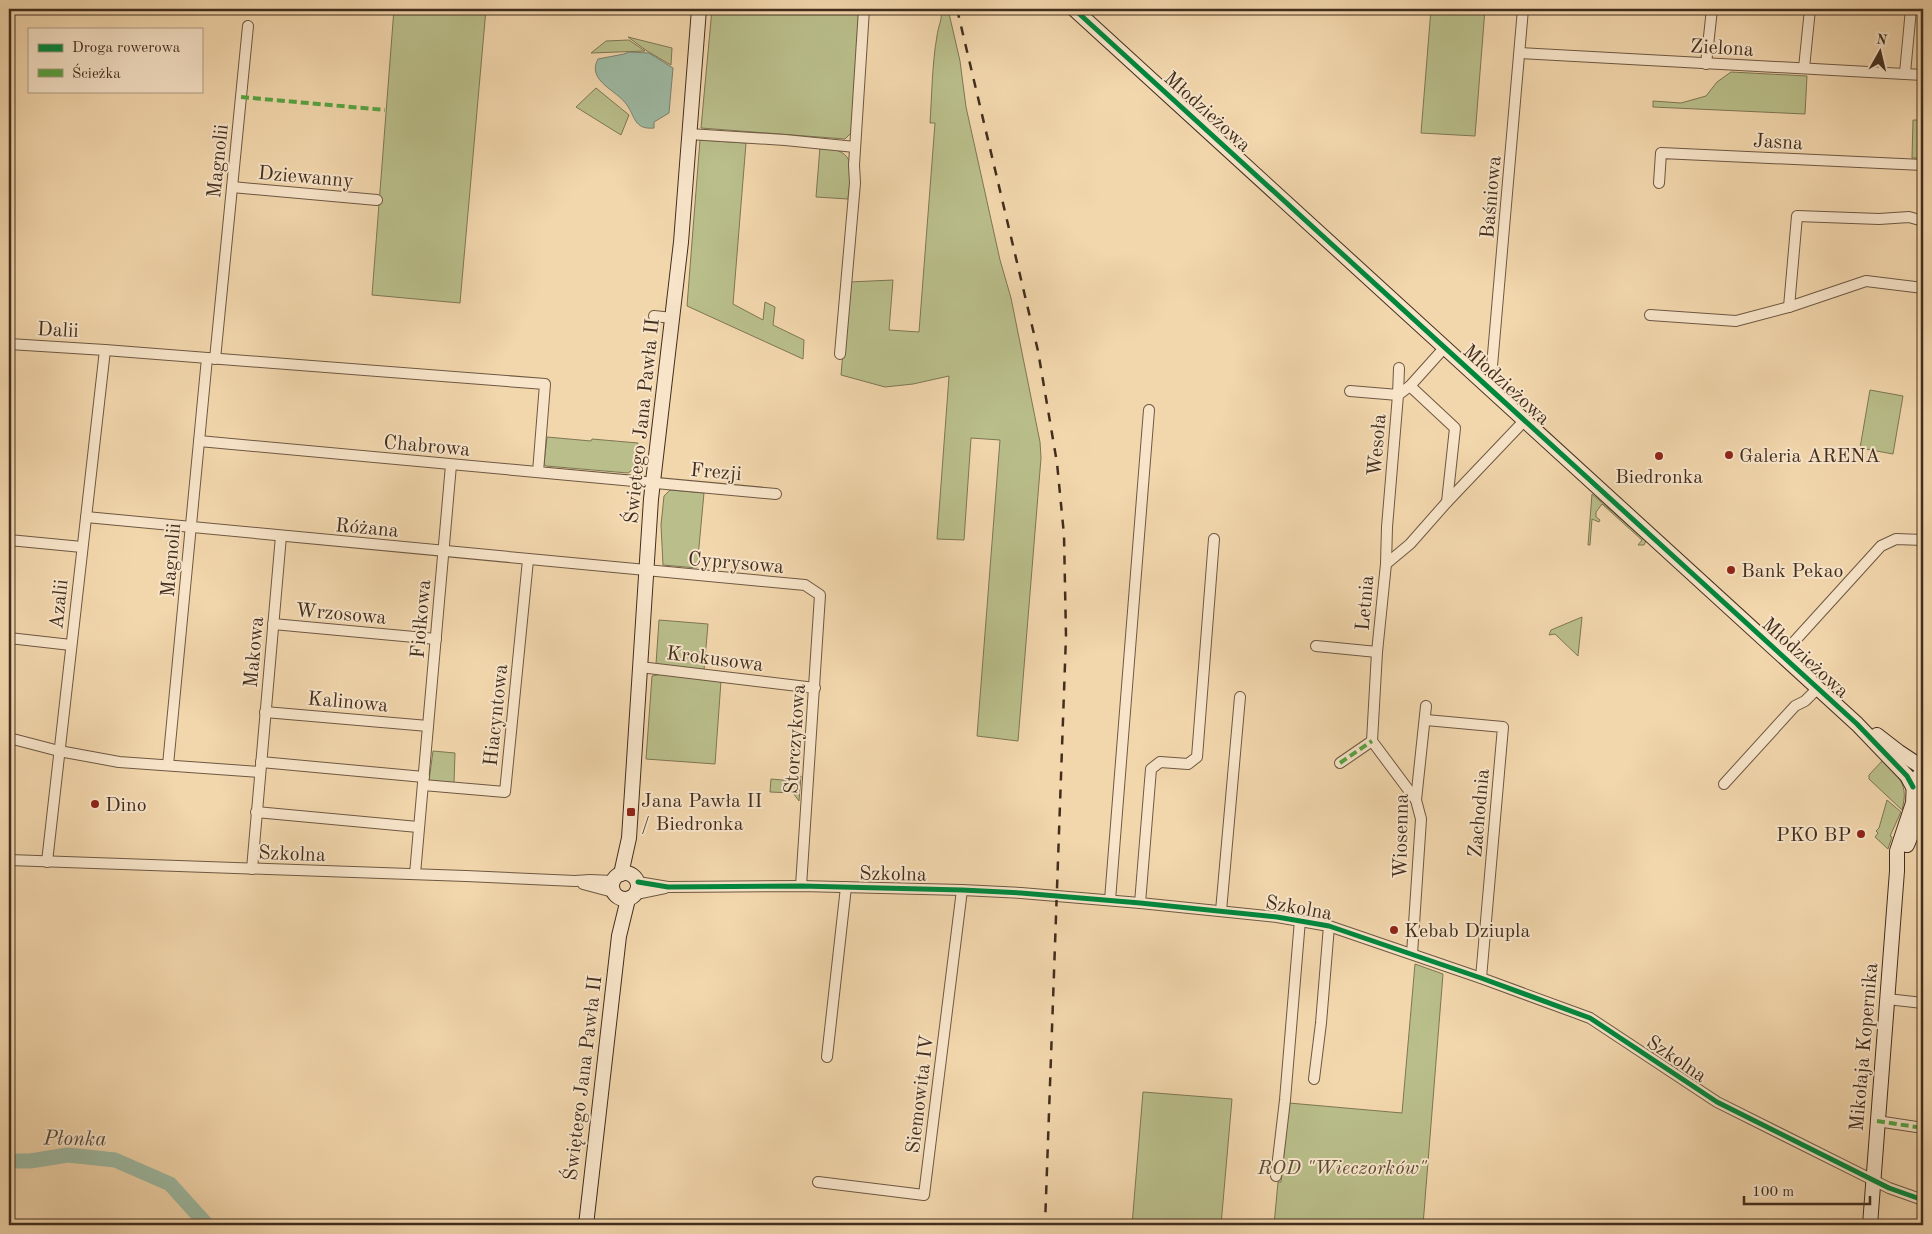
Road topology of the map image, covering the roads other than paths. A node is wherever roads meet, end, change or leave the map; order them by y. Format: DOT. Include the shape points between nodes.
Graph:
graph roads {
  1 [pos="699,9"];
  2 [pos="864,9"];
  3 [pos="1074,9"];
  4 [pos="1523,9"];
  5 [pos="1712,9"];
  6 [pos="1810,9"];
  7 [pos="1912,9"];
  8 [pos="248,26"];
  9 [pos="1520,53"];
  10 [pos="1706,64"];
  11 [pos="1804,68"];
  12 [pos="1905,74"];
  13 [pos="1923,74"];
  14 [pos="689,134"];
  15 [pos="855,147"];
  16 [pos="1923,165"];
  17 [pos="1659,183"];
  18 [pos="232,187"];
  19 [pos="377,200"];
  20 [pos="1923,221"];
  21 [pos="1923,288"];
  22 [pos="1790,307"];
  23 [pos="654,316"];
  24 [pos="1650,316"];
  25 [pos="672,318"];
  26 [pos="9,344"];
  27 [pos="1445,347"];
  28 [pos="104,350"];
  29 [pos="840,354"];
  30 [pos="211,359"];
  31 [pos="1399,368"];
  32 [pos="1410,386"];
  33 [pos="1490,389"];
  34 [pos="1350,391"];
  35 [pos="1398,395"];
  36 [pos="1149,410"];
  37 [pos="1525,420"];
  38 [pos="199,441"];
  39 [pos="451,464"];
  40 [pos="538,472"];
  41 [pos="653,482"];
  42 [pos="776,494"];
  43 [pos="1447,502"];
  44 [pos="86,518"];
  45 [pos="190,527"];
  46 [pos="281,536"];
  47 [pos="1214,539"];
  48 [pos="9,540"];
  49 [pos="1923,540"];
  50 [pos="82,547"];
  51 [pos="444,552"];
  52 [pos="528,560"];
  53 [pos="1386,564"];
  54 [pos="646,570"];
  55 [pos="820,595"];
  56 [pos="273,624"];
  57 [pos="9,638"];
  58 [pos="436,639"];
  59 [pos="71,645"];
  60 [pos="1316,646"];
  61 [pos="1377,652"];
  62 [pos="1782,655"];
  63 [pos="640,667"];
  64 [pos="815,688"];
  65 [pos="1818,688"];
  66 [pos="1240,697"];
  67 [pos="1426,706"];
  68 [pos="265,712"];
  69 [pos="1426,720"];
  70 [pos="1857,724"];
  71 [pos="428,726"];
  72 [pos="9,738"];
  73 [pos="1372,741"];
  74 [pos="59,751"];
  75 [pos="1340,763"];
  76 [pos="168,765"];
  77 [pos="260,767"];
  78 [pos="1923,770"];
  79 [pos="423,781"];
  80 [pos="1724,784"];
  81 [pos="1913,790"];
  82 [pos="1416,800"];
  83 [pos="1923,806"];
  84 [pos="256,812"];
  85 [pos="1923,812"];
  86 [pos="418,827"];
  87 [pos="9,860"];
  88 [pos="47,862"];
  89 [pos="252,869"];
  90 [pos="1897,871"];
  91 [pos="415,874"];
  92 [pos="801,886"];
  93 [pos="625,887"];
  94 [pos="846,887"];
  95 [pos="962,890"];
  96 [pos="1110,900"];
  97 [pos="1140,903"];
  98 [pos="1221,911"];
  99 [pos="1300,920"];
  100 [pos="1329,926"];
  101 [pos="1412,954"];
  102 [pos="1482,978"];
  103 [pos="1887,999"];
  104 [pos="1923,1003"];
  105 [pos="827,1057"];
  106 [pos="1314,1078"];
  107 [pos="1877,1121"];
  108 [pos="1923,1128"];
  109 [pos="1276,1176"];
  110 [pos="1873,1180"];
  111 [pos="818,1182"];
  112 [pos="1923,1200"];
  113 [pos="586,1225"];
  114 [pos="1870,1225"];
  1 -- 14 [label="street, Świętego Jana Pawła II"];
  2 -- 15 [label="street"];
  3 -- 27 [label="street, Młodzieżowa"];
  4 -- 9 [label="street, Baśniowa"];
  5 -- 10 [label="street"];
  6 -- 11 [label="street"];
  7 -- 12 [label="street"];
  8 -- 18 [label="street, Magnolii"];
  9 -- 10 [label="street, Zielona"];
  9 -- 33 [label="street, Baśniowa"];
  10 -- 11 [label="street, Zielona"];
  11 -- 12 [label="street, Zielona"];
  12 -- 13 [label="street, Zielona"];
  14 -- 15 [label="street"];
  14 -- 25 [label="street, Świętego Jana Pawła II"];
  15 -- 29 [label="street" via="855,184"];
  16 -- 17 [label="street, Jasna" via="1661,153"];
  18 -- 19 [label="street, Dziewanny"];
  18 -- 30 [label="street, Magnolii"];
  20 -- 22 [label="street" via="1909,217 1797,216"];
  21 -- 22 [label="street" via="1866,281"];
  22 -- 24 [label="street" via="1736,321"];
  23 -- 25 [label="street"];
  25 -- 41 [label="street, Świętego Jana Pawła II"];
  26 -- 28 [label="street, Dalii"];
  27 -- 32 [label="street, Wesoła"];
  27 -- 33 [label="street, Młodzieżowa"];
  28 -- 30 [label="street, Dalii"];
  28 -- 44 [label="street, Azalii"];
  30 -- 38 [label="street, Magnolii"];
  30 -- 40 [label="street, Dalii" via="545,384"];
  31 -- 35 [label="street"];
  32 -- 35 [label="street, Wesoła"];
  32 -- 43 [label="street" via="1455,428"];
  33 -- 37 [label="street, Młodzieżowa"];
  34 -- 35 [label="street"];
  35 -- 53 [label="street, Wesoła"];
  36 -- 96 [label="street"];
  37 -- 43 [label="street, Letnia"];
  37 -- 62 [label="street, Młodzieżowa"];
  38 -- 39 [label="street, Chabrowa"];
  38 -- 45 [label="street, Magnolii"];
  39 -- 40 [label="street, Chabrowa"];
  39 -- 51 [label="street, Fiołkowa"];
  40 -- 41 [label="street, Chabrowa"];
  41 -- 42 [label="street, Frezji"];
  41 -- 54 [label="street, Świętego Jana Pawła II"];
  43 -- 53 [label="street, Letnia" via="1410,544"];
  44 -- 45 [label="street, Różana"];
  44 -- 50 [label="street, Azalii"];
  45 -- 46 [label="street, Różana"];
  45 -- 76 [label="street, Magnolii"];
  46 -- 51 [label="street, Różana"];
  46 -- 56 [label="street, Makowa"];
  47 -- 97 [label="street" via="1197,757 1188,764 1160,762 1151,769"];
  48 -- 50 [label="street"];
  49 -- 62 [label="street" via="1896,539 1881,546"];
  50 -- 59 [label="street, Azalii"];
  51 -- 52 [label="street, Różana"];
  51 -- 58 [label="street, Fiołkowa"];
  52 -- 54 [label="street, Różana"];
  52 -- 79 [label="street, Hiacyntowa" via="505,792"];
  53 -- 61 [label="street, Letnia"];
  54 -- 55 [label="street, Cyprysowa" via="805,586"];
  54 -- 63 [label="street, Świętego Jana Pawła II"];
  55 -- 64 [label="street, Storczykowa"];
  56 -- 58 [label="street, Wrzosowa"];
  56 -- 68 [label="street, Makowa"];
  57 -- 59 [label="street"];
  58 -- 71 [label="street, Fiołkowa"];
  59 -- 74 [label="street, Azalii"];
  60 -- 61 [label="street"];
  61 -- 73 [label="street, Letnia"];
  62 -- 65 [label="street, Młodzieżowa"];
  63 -- 64 [label="street, Krokusowa"];
  63 -- 93 [label="street, Świętego Jana Pawła II" via="629,838 632,852"];
  64 -- 92 [label="street, Storczykowa"];
  65 -- 70 [label="street, Młodzieżowa"];
  65 -- 80 [label="street" via="1795,706"];
  66 -- 98 [label="street"];
  67 -- 69 [label="street, Wiosenna"];
  68 -- 71 [label="street, Kalinowa"];
  68 -- 77 [label="street, Makowa"];
  69 -- 82 [label="street, Wiosenna"];
  69 -- 102 [label="street, Zachodnia" via="1503,728"];
  70 -- 78 [label="street, Młodzieżowa" via="1870,729"];
  70 -- 81 [label="street, Młodzieżowa" via="1907,776"];
  71 -- 79 [label="street, Fiołkowa"];
  72 -- 74 [label="street"];
  73 -- 75 [label="street"];
  73 -- 82 [label="street"];
  74 -- 76 [label="street" via="119,762"];
  74 -- 88 [label="street, Azalii"];
  76 -- 77 [label="street"];
  77 -- 79 [label="street"];
  77 -- 84 [label="street, Makowa"];
  78 -- 81 [label="street" via="1917,776"];
  79 -- 86 [label="street, Fiołkowa"];
  81 -- 83 [label="street, Młodzieżowa"];
  81 -- 90 [label="street, Mikołaja Kopernika" via="1913,803 1897,851"];
  82 -- 101 [label="street, Wiosenna" via="1420,819"];
  84 -- 86 [label="street"];
  84 -- 89 [label="street, Makowa"];
  85 -- 90 [label="street, Mikołaja Kopernika" via="1910,835"];
  86 -- 91 [label="street, Fiołkowa"];
  87 -- 88 [label="street, Szkolna"];
  88 -- 89 [label="street, Szkolna"];
  89 -- 91 [label="street, Szkolna"];
  90 -- 103 [label="street, Mikołaja Kopernika"];
  91 -- 93 [label="street, Szkolna" via="575,881"];
  92 -- 93 [label="street, Szkolna" via="668,887 663,890"];
  92 -- 94 [label="street, Szkolna"];
  93 -- 113 [label="street, Świętego Jana Pawła II"];
  94 -- 95 [label="street, Szkolna"];
  94 -- 105 [label="street"];
  95 -- 96 [label="street, Szkolna"];
  95 -- 111 [label="street, Siemowita IV" via="924,1195"];
  96 -- 97 [label="street, Szkolna"];
  97 -- 98 [label="street, Szkolna"];
  98 -- 99 [label="street, Szkolna"];
  99 -- 100 [label="street, Szkolna"];
  99 -- 109 [label="street"];
  100 -- 101 [label="street, Szkolna"];
  100 -- 106 [label="street"];
  101 -- 102 [label="street, Szkolna"];
  102 -- 110 [label="street, Szkolna" via="1590,1018 1704,1095"];
  103 -- 104 [label="street"];
  103 -- 107 [label="street, Mikołaja Kopernika"];
  107 -- 108 [label="street"];
  107 -- 110 [label="street, Mikołaja Kopernika"];
  110 -- 112 [label="street, Szkolna"];
  110 -- 114 [label="street, Mikołaja Kopernika"];
}
